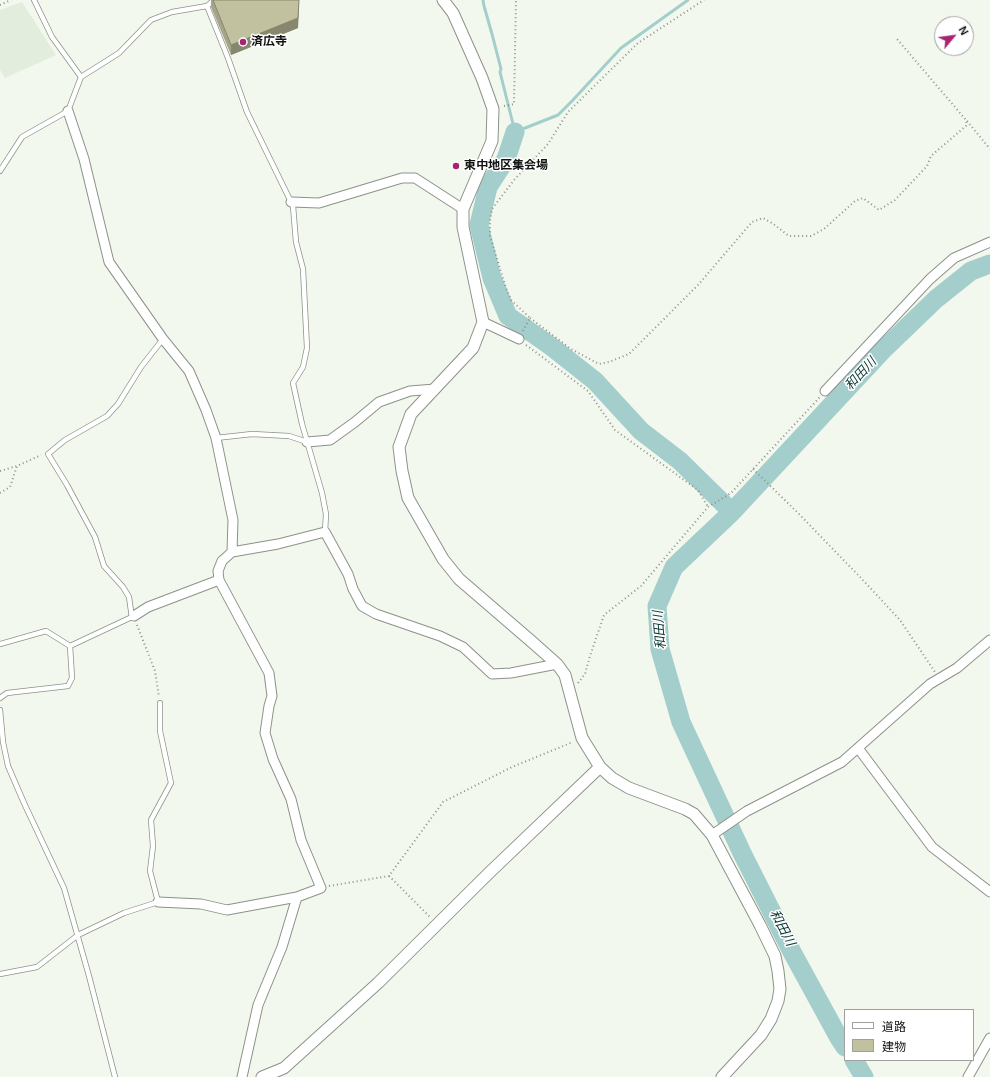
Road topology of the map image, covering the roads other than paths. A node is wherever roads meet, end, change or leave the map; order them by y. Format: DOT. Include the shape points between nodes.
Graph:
graph roads {
  1 [pos="34,0"];
  2 [pos="214,0"];
  3 [pos="443,0"];
  4 [pos="207,6"];
  5 [pos="81,78"];
  6 [pos="68,112"];
  7 [pos="0,171"];
  8 [pos="291,202"];
  9 [pos="463,209"];
  10 [pos="990,242"];
  11 [pos="483,322"];
  12 [pos="163,339"];
  13 [pos="519,339"];
  14 [pos="435,389"];
  15 [pos="825,391"];
  16 [pos="216,438"];
  17 [pos="307,442"];
  18 [pos="325,532"];
  19 [pos="232,552"];
  20 [pos="219,580"];
  21 [pos="133,617"];
  22 [pos="990,640"];
  23 [pos="0,644"];
  24 [pos="70,646"];
  25 [pos="557,664"];
  26 [pos="0,698"];
  27 [pos="160,703"];
  28 [pos="0,710"];
  29 [pos="858,748"];
  30 [pos="600,768"];
  31 [pos="716,833"];
  32 [pos="990,892"];
  33 [pos="297,897"];
  34 [pos="158,902"];
  35 [pos="78,936"];
  36 [pos="0,974"];
  37 [pos="990,1038"];
  38 [pos="115,1077"];
  39 [pos="242,1077"];
  40 [pos="262,1077"];
  41 [pos="722,1077"];
  42 [pos="968,1077"];
  1 -- 5 [label="lane" via="52,37"];
  2 -- 4 [label="lane"];
  3 -- 9 [label="street" via="453,13 493,109 492,141"];
  4 -- 5 [label="lane" via="172,12 151,20 120,53"];
  4 -- 8 [label="lane" via="247,112"];
  5 -- 6 [label="lane"];
  6 -- 7 [label="lane" via="22,137"];
  6 -- 12 [label="street" via="84,159 109,262"];
  8 -- 9 [label="street" via="319,203 402,178 415,178"];
  8 -- 17 [label="lane" via="296,242 303,269 307,348 303,367 293,383"];
  9 -- 11 [label="street" via="463,226"];
  10 -- 15 [label="street" via="954,258 930,279"];
  11 -- 13 [label="street"];
  11 -- 14 [label="street" via="473,348"];
  12 -- 16 [label="street" via="189,371"];
  12 -- 21 [label="lane" via="107,416 65,440 48,454 95,537 104,566 129,597"];
  14 -- 17 [label="street" via="410,391 379,402 330,440"];
  14 -- 25 [label="street" via="411,414 399,446 408,498 443,559 459,579"];
  16 -- 17 [label="lane" via="252,434 288,436"];
  16 -- 19 [label="street" via="233,520"];
  17 -- 18 [label="lane" via="322,493 326,514"];
  18 -- 19 [label="street"];
  18 -- 25 [label="street" via="362,606 376,614 440,636 463,647 492,674"];
  19 -- 20 [label="street" via="222,561 218,571"];
  20 -- 21 [label="street" via="148,607"];
  20 -- 33 [label="street" via="269,673 272,696 265,733 273,759 291,799 301,840 321,888"];
  21 -- 24 [label="lane"];
  22 -- 29 [label="street" via="958,668 930,684"];
  23 -- 24 [label="lane" via="46,631"];
  24 -- 26 [label="lane" via="72,678 68,686 7,693"];
  25 -- 30 [label="street" via="565,675 582,738"];
  27 -- 34 [label="lane" via="160,731 171,783 151,820 153,846 150,871"];
  28 -- 35 [label="lane" via="8,766 64,888"];
  29 -- 31 [label="street" via="842,762 747,811"];
  29 -- 32 [label="street" via="932,847"];
  30 -- 31 [label="street" via="630,788 694,814"];
  30 -- 40 [label="street" via="378,983 284,1068"];
  31 -- 41 [label="street" via="775,956 780,989 771,1019 761,1035"];
  33 -- 34 [label="street" via="227,910 201,904"];
  33 -- 39 [label="street" via="282,947 258,1005"];
  34 -- 35 [label="lane" via="124,913"];
  35 -- 36 [label="lane" via="37,966"];
  35 -- 38 [label="lane"];
  37 -- 42 [label="street"];
}
